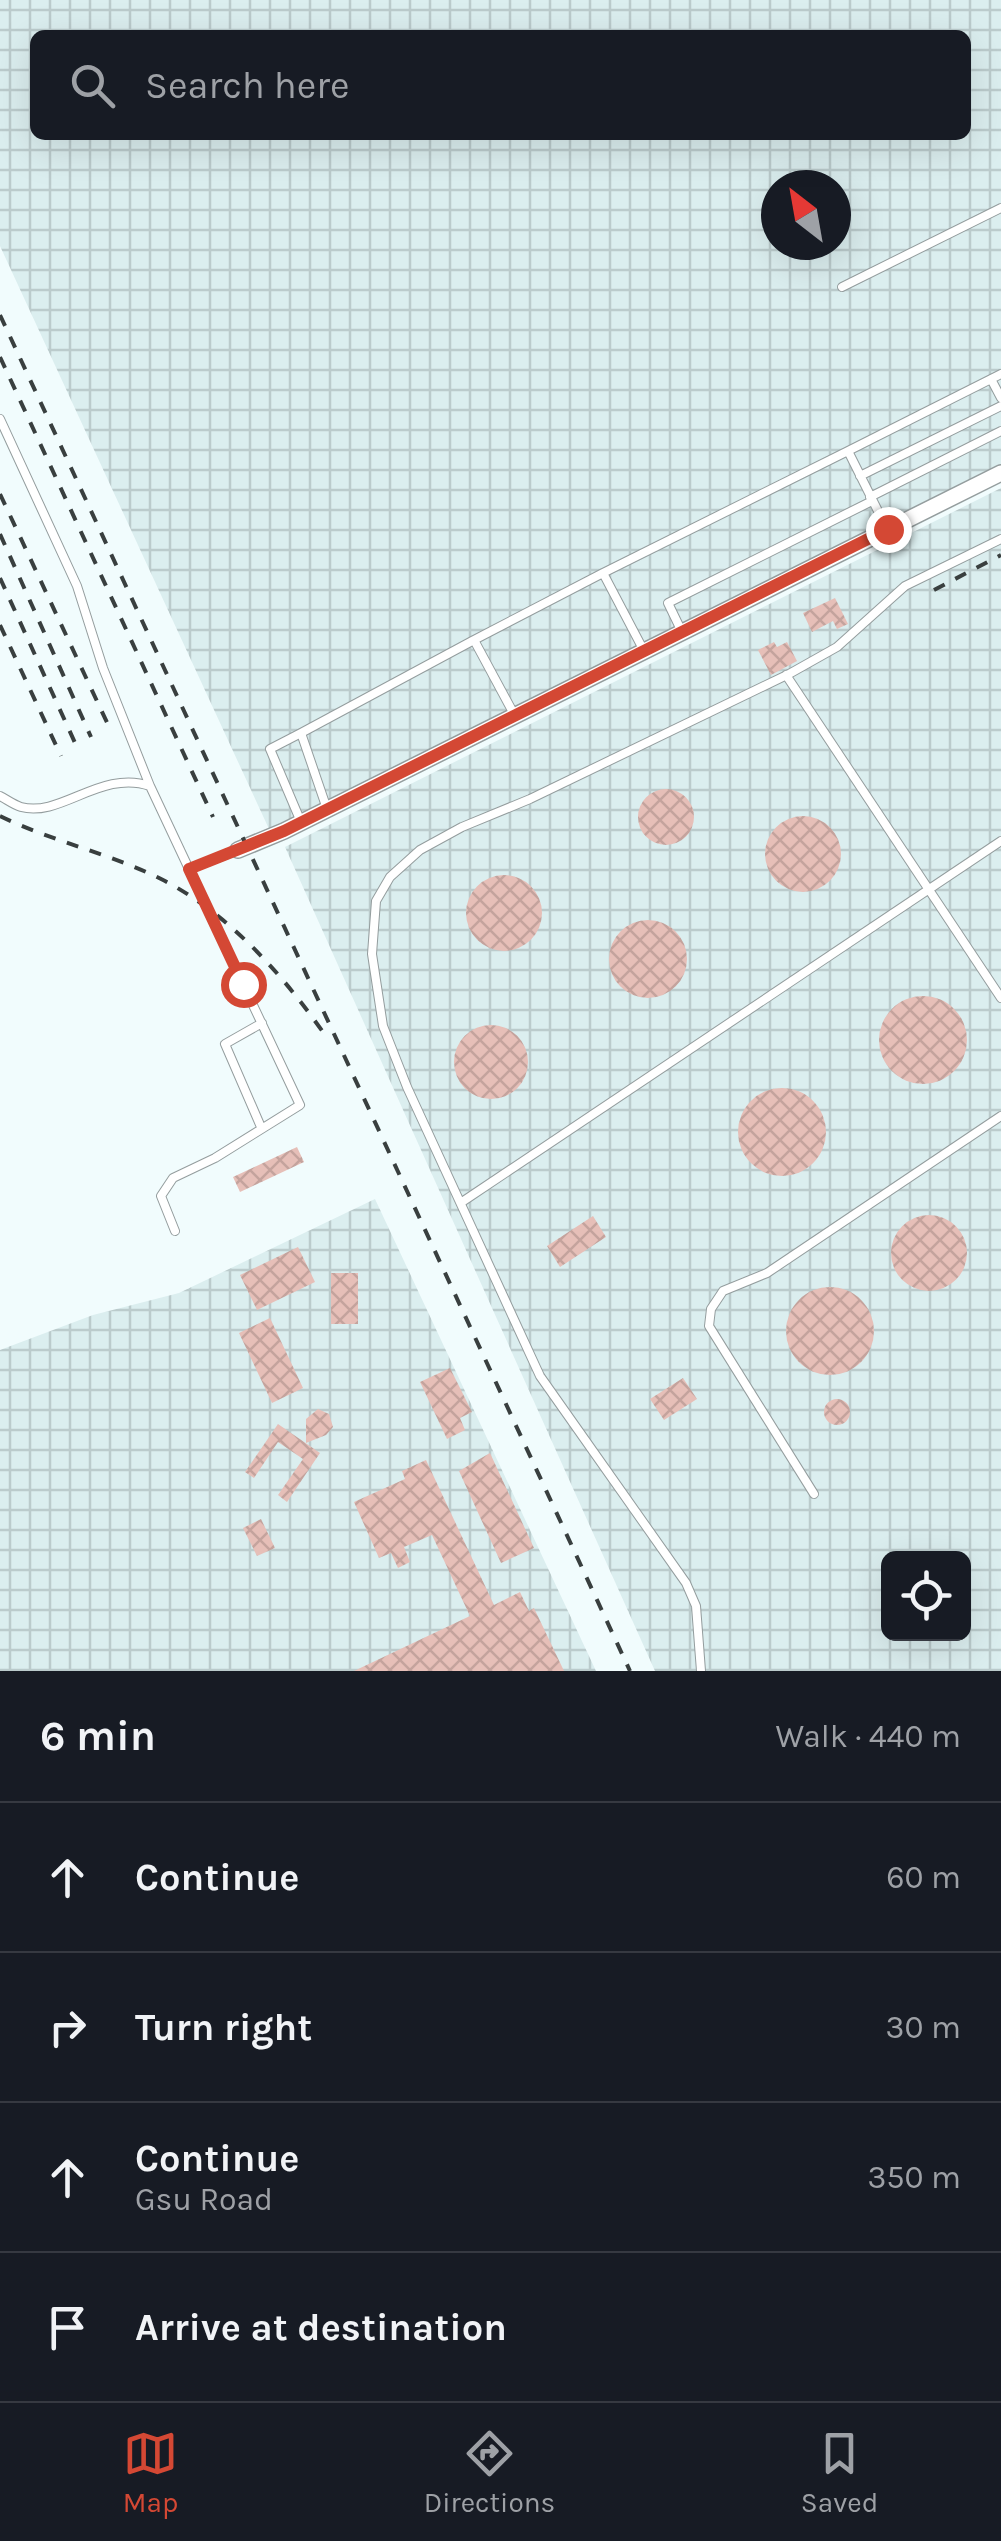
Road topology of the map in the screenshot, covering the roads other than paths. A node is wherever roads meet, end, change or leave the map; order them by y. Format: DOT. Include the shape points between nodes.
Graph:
graph roads {
  1 [pos="1001,208"];
  2 [pos="842,288"];
  3 [pos="1001,374"];
  4 [pos="991,379"];
  5 [pos="1001,398"];
  6 [pos="1001,406"];
  7 [pos="0,419"];
  8 [pos="1001,431"];
  9 [pos="846,452"];
  10 [pos="1001,473"];
  11 [pos="860,476"];
  12 [pos="871,499"];
  13 [pos="888,529"];
  14 [pos="1001,539"];
  15 [pos="603,573"];
  16 [pos="682,632"];
  17 [pos="474,640"];
  18 [pos="644,651"];
  19 [pos="786,675"];
  20 [pos="514,716"];
  21 [pos="300,733"];
  22 [pos="150,786"];
  23 [pos="0,796"];
  24 [pos="328,809"];
  25 [pos="300,822"];
  26 [pos="1001,841"];
  27 [pos="238,850"];
  28 [pos="189,869"];
  29 [pos="928,890"];
  30 [pos="1001,998"];
  31 [pos="262,1023"];
  32 [pos="1001,1116"];
  33 [pos="261,1127"];
  34 [pos="462,1202"];
  35 [pos="175,1232"];
  36 [pos="814,1494"];
  37 [pos="702,1671"];
  1 -- 2 [label="lane"];
  3 -- 4 [label="lane"];
  4 -- 5 [label="lane"];
  4 -- 9 [label="lane"];
  6 -- 11 [label="lane"];
  7 -- 22 [label="lane" via="76,586"];
  8 -- 12 [label="lane"];
  9 -- 11 [label="lane"];
  9 -- 15 [label="lane"];
  10 -- 13 [label="street"];
  11 -- 12 [label="lane"];
  12 -- 13 [label="lane"];
  12 -- 16 [label="lane" via="668,603"];
  13 -- 16 [label="street"];
  14 -- 19 [label="lane" via="905,586 836,647"];
  15 -- 17 [label="lane"];
  15 -- 18 [label="lane"];
  16 -- 18 [label="street"];
  17 -- 20 [label="lane"];
  17 -- 21 [label="lane"];
  18 -- 20 [label="street"];
  19 -- 29 [label="lane"];
  19 -- 34 [label="lane" via="462,827 420,850 390,877 376,901 372,954 383,1026"];
  20 -- 24 [label="street"];
  21 -- 24 [label="lane"];
  21 -- 25 [label="lane" via="270,749"];
  22 -- 23 [label="lane" via="106,784 43,808"];
  22 -- 28 [label="lane"];
  24 -- 25 [label="street"];
  25 -- 27 [label="street"];
  26 -- 29 [label="lane"];
  27 -- 28 [label="lane"];
  28 -- 31 [label="lane"];
  29 -- 30 [label="lane"];
  29 -- 34 [label="lane"];
  31 -- 33 [label="lane" via="224,1044"];
  31 -- 33 [label="lane" via="300,1106"];
  32 -- 36 [label="lane" via="767,1273 724,1291 711,1310 709,1326"];
  33 -- 35 [label="lane" via="173,1178 161,1196"];
  34 -- 37 [label="lane" via="540,1376 686,1583 696,1606"];
}
